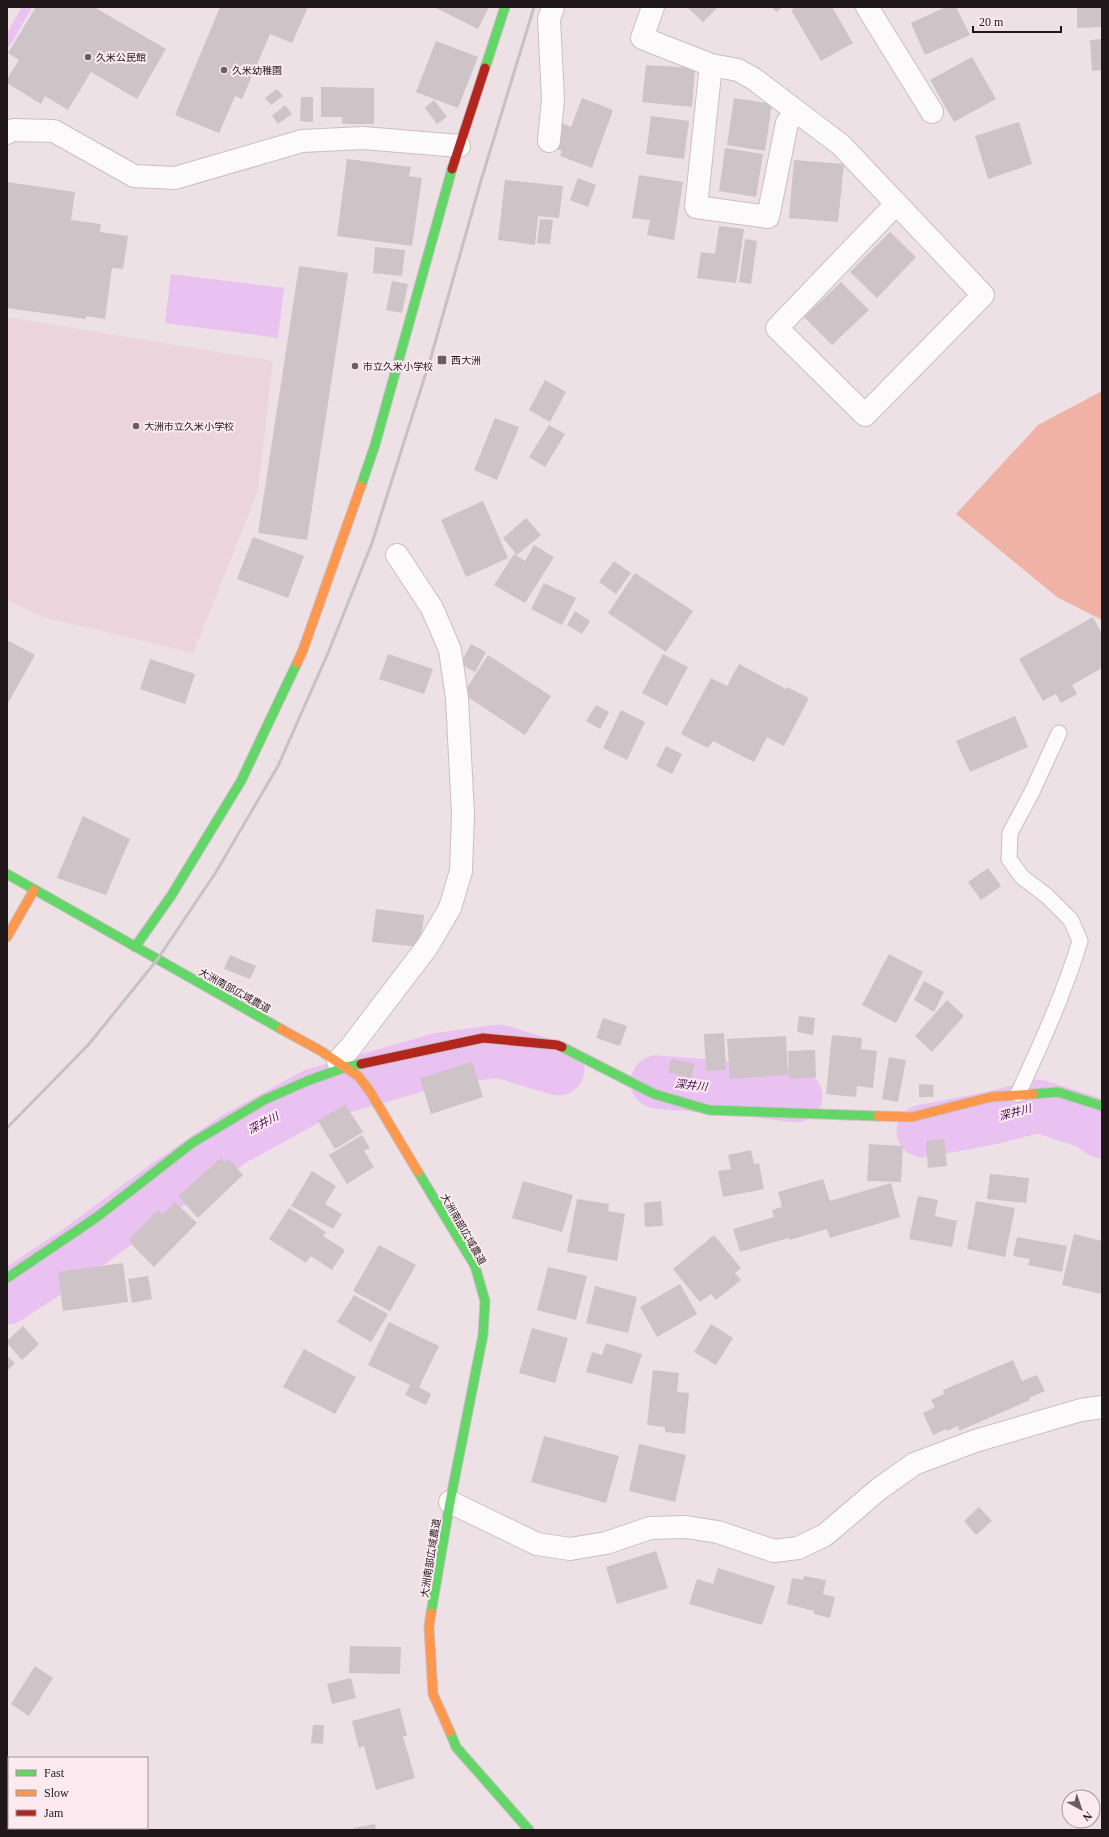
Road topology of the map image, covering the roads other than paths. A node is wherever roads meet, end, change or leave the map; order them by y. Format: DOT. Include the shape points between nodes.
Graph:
graph roads {
  1 [pos="505,7"];
  2 [pos="553,7"];
  3 [pos="653,7"];
  4 [pos="868,7"];
  5 [pos="711,65"];
  6 [pos="796,111"];
  7 [pos="932,112"];
  8 [pos="7,133"];
  9 [pos="549,141"];
  10 [pos="459,146"];
  11 [pos="896,204"];
  12 [pos="397,555"];
  13 [pos="1059,733"];
  14 [pos="7,874"];
  15 [pos="34,890"];
  16 [pos="7,937"];
  17 [pos="135,947"];
  18 [pos="342,1064"];
  19 [pos="1018,1094"];
  20 [pos="1102,1106"];
  21 [pos="7,1278"];
  22 [pos="1102,1407"];
  23 [pos="450,1502"];
  24 [pos="529,1830"];
  1 -- 10 [label="street"];
  2 -- 9 [label="street" via="549,20 553,99"];
  3 -- 5 [label="street" via="642,38"];
  4 -- 7 [label="street"];
  5 -- 6 [label="street" via="738,70"];
  5 -- 6 [label="street" via="696,207 768,217 787,123"];
  6 -- 11 [label="street" via="840,145"];
  8 -- 10 [label="street" via="13,130 54,131 134,176 175,178 302,141 363,138"];
  10 -- 17 [label="street" via="375,445 303,650 241,780 172,896"];
  11 -- 11 [label="street" via="777,328 865,415 983,295"];
  12 -- 18 [label="street" via="432,608 450,650 458,713 463,814 461,871 450,908 427,946 350,1048"];
  13 -- 19 [label="lane" via="1010,832 1009,859 1022,878 1047,896 1071,920 1080,941 1049,1026"];
  14 -- 15 [label="street, 大洲南部広域農道"];
  15 -- 16 [label="street"];
  15 -- 17 [label="street, 大洲南部広域農道"];
  17 -- 18 [label="street, 大洲南部広域農道"];
  18 -- 19 [label="street" via="483,1038 557,1045 654,1094 709,1110 912,1117 991,1097"];
  18 -- 21 [label="street" via="264,1100 192,1143 97,1216"];
  18 -- 23 [label="street, 大洲南部広域農道" via="358,1076 369,1090 475,1266 485,1301 483,1335"];
  19 -- 20 [label="street" via="1058,1092"];
  22 -- 23 [label="street" via="1081,1410 975,1441 914,1464 879,1489 825,1535 798,1548 774,1551 718,1532 686,1527 650,1528 606,1543 570,1549 537,1544"];
  23 -- 24 [label="street, 大洲南部広域農道" via="429,1627 433,1694 456,1747"];
}
